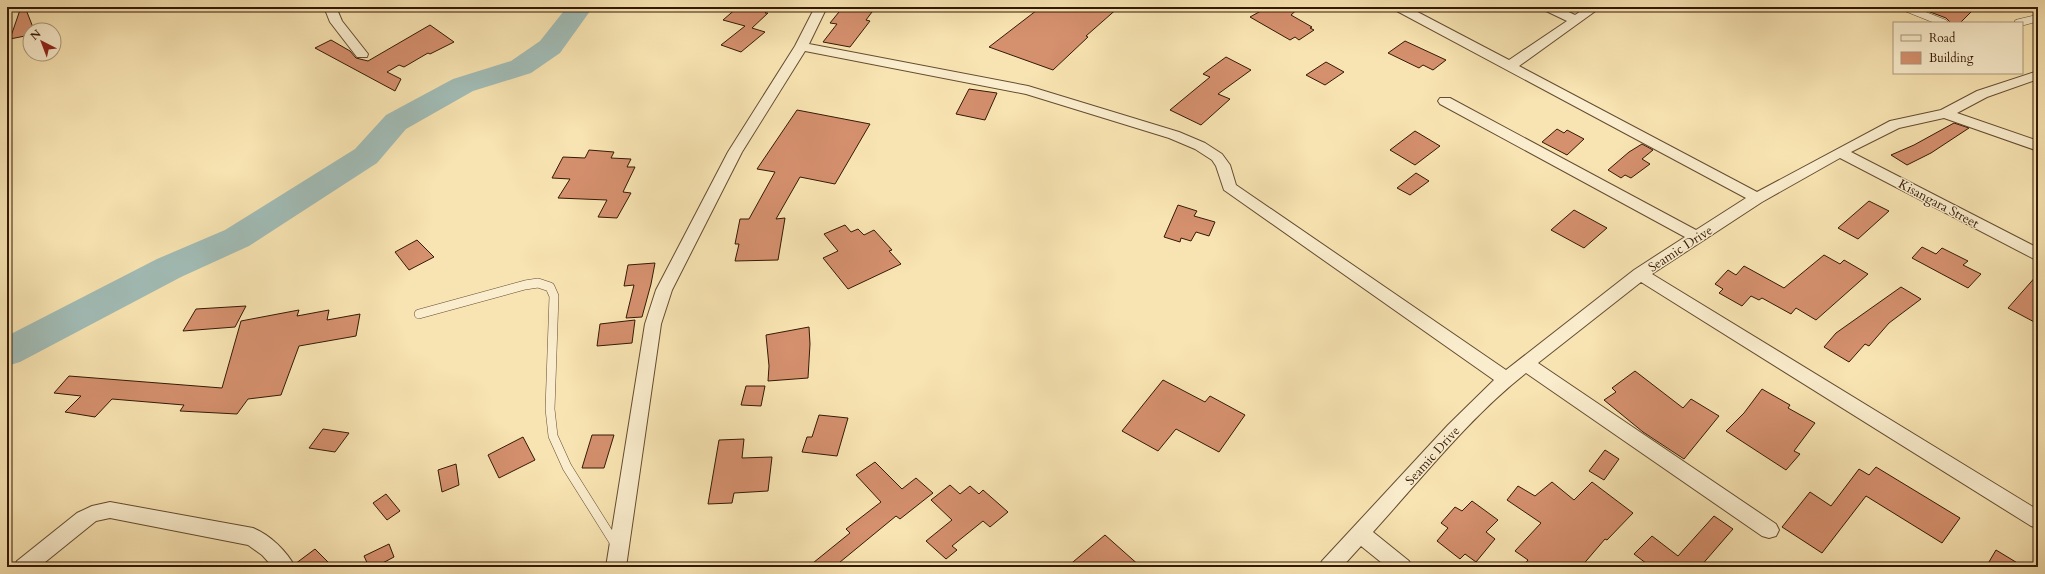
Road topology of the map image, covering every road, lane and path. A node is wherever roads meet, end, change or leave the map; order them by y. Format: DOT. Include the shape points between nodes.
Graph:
graph roads {
  1 [pos="330,7"];
  2 [pos="821,7"];
  3 [pos="1399,7"];
  4 [pos="1548,7"];
  5 [pos="1595,7"];
  6 [pos="1904,7"];
  7 [pos="1914,11"];
  8 [pos="1907,18"];
  9 [pos="2038,18"];
  10 [pos="1576,20"];
  11 [pos="1942,22"];
  12 [pos="2022,22"];
  13 [pos="801,46"];
  14 [pos="362,54"];
  15 [pos="1510,66"];
  16 [pos="2038,74"];
  17 [pos="1445,102"];
  18 [pos="1945,114"];
  19 [pos="2038,146"];
  20 [pos="1840,152"];
  21 [pos="1757,198"];
  22 [pos="1697,237"];
  23 [pos="2038,255"];
  24 [pos="1640,274"];
  25 [pos="420,314"];
  26 [pos="1525,364"];
  27 [pos="1506,379"];
  28 [pos="2038,520"];
  29 [pos="1769,530"];
  30 [pos="1361,534"];
  31 [pos="618,549"];
  32 [pos="24,567"];
  33 [pos="285,567"];
  34 [pos="616,567"];
  35 [pos="1329,567"];
  36 [pos="1402,567"];
  1 -- 14 [label="street" via="336,22"];
  2 -- 13 [label="street"];
  3 -- 15 [label="street"];
  4 -- 10 [label="street"];
  5 -- 10 [label="street"];
  6 -- 7 [label="lane"];
  7 -- 8 [label="lane"];
  7 -- 11 [label="lane"];
  9 -- 12 [label="lane"];
  10 -- 15 [label="street"];
  13 -- 27 [label="street" via="1028,90 1124,119 1200,146 1217,157 1223,165 1229,187"];
  13 -- 31 [label="street" via="735,152 664,290 653,324"];
  15 -- 21 [label="street"];
  16 -- 18 [label="street" via="1982,94"];
  17 -- 22 [label="street"];
  18 -- 19 [label="street"];
  18 -- 20 [label="street, Seamic Drive" via="1895,124"];
  20 -- 21 [label="street, Seamic Drive"];
  20 -- 23 [label="street, Kisangara Street"];
  21 -- 22 [label="street, Seamic Drive"];
  22 -- 24 [label="street, Seamic Drive"];
  24 -- 26 [label="street, Seamic Drive"];
  24 -- 28 [label="street"];
  25 -- 31 [label="lane" via="525,285 538,283 550,287 554,296 550,409 553,436 567,467"];
  26 -- 27 [label="street, Seamic Drive"];
  26 -- 29 [label="street"];
  27 -- 30 [label="street, Seamic Drive" via="1454,430"];
  30 -- 35 [label="street, Seamic Drive"];
  30 -- 36 [label="street"];
  31 -- 34 [label="street"];
  32 -- 33 [label="street" via="84,519 110,510 253,538 269,549"];
}
